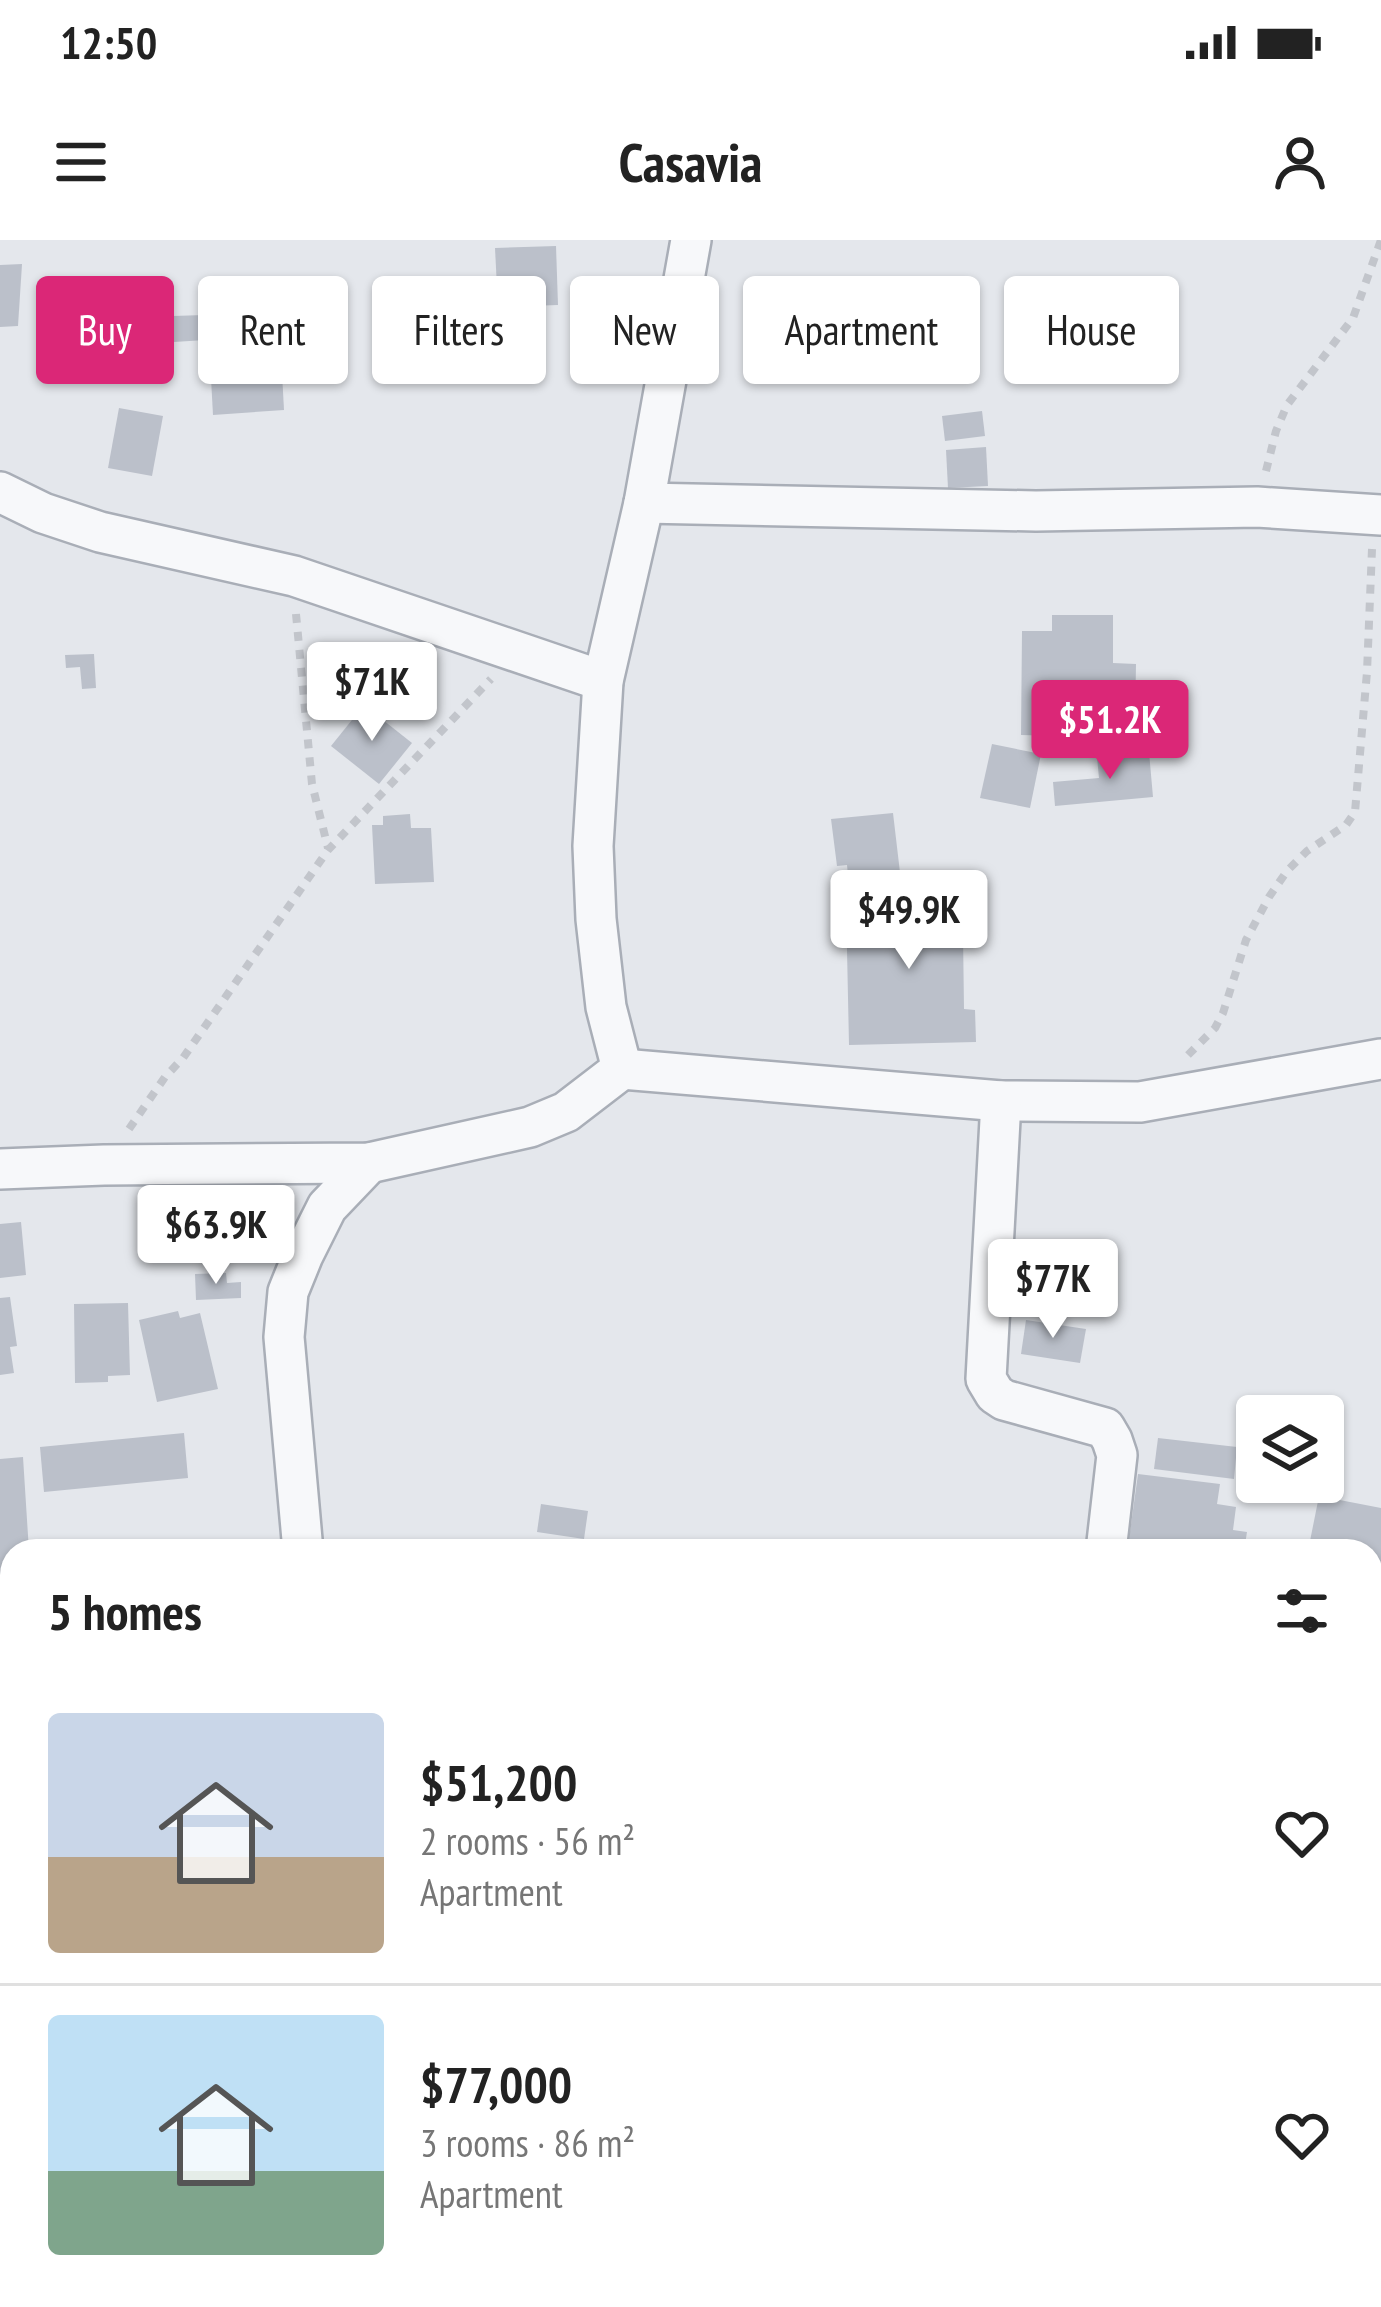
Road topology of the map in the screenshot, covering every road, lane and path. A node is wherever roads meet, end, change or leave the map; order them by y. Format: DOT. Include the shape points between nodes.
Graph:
graph roads {
  1 [pos="691,240"];
  2 [pos="1381,240"];
  3 [pos="0,492"];
  4 [pos="644,502"];
  5 [pos="1257,508"];
  6 [pos="1377,515"];
  7 [pos="294,576"];
  8 [pos="516,653"];
  9 [pos="603,681"];
  10 [pos="328,850"];
  11 [pos="1381,1059"];
  12 [pos="622,1069"];
  13 [pos="1001,1101"];
  14 [pos="1140,1102"];
  15 [pos="370,1162"];
  16 [pos="104,1165"];
  17 [pos="0,1169"];
  18 [pos="303,1539"];
  19 [pos="1107,1539"];
  1 -- 4 [label="street"];
  2 -- 5 [label="path" via="1353,318 1286,405"];
  3 -- 7 [label="street" via="100,532"];
  4 -- 5 [label="street"];
  4 -- 9 [label="street"];
  5 -- 6 [label="street"];
  6 -- 14 [label="path" via="1355,812 1287,871 1246,940 1215,1028"];
  7 -- 8 [label="street"];
  7 -- 10 [label="path" via="312,784"];
  8 -- 9 [label="street"];
  8 -- 10 [label="path"];
  9 -- 12 [label="street" via="592,846 606,1007"];
  10 -- 16 [label="path"];
  11 -- 14 [label="street"];
  12 -- 13 [label="street"];
  12 -- 15 [label="street" via="566,1112 530,1127"];
  13 -- 14 [label="street"];
  13 -- 19 [label="street" via="986,1379 1004,1400 1105,1428 1117,1455"];
  15 -- 16 [label="street"];
  15 -- 18 [label="street" via="327,1207 288,1292 284,1337"];
  16 -- 17 [label="street"];
}
